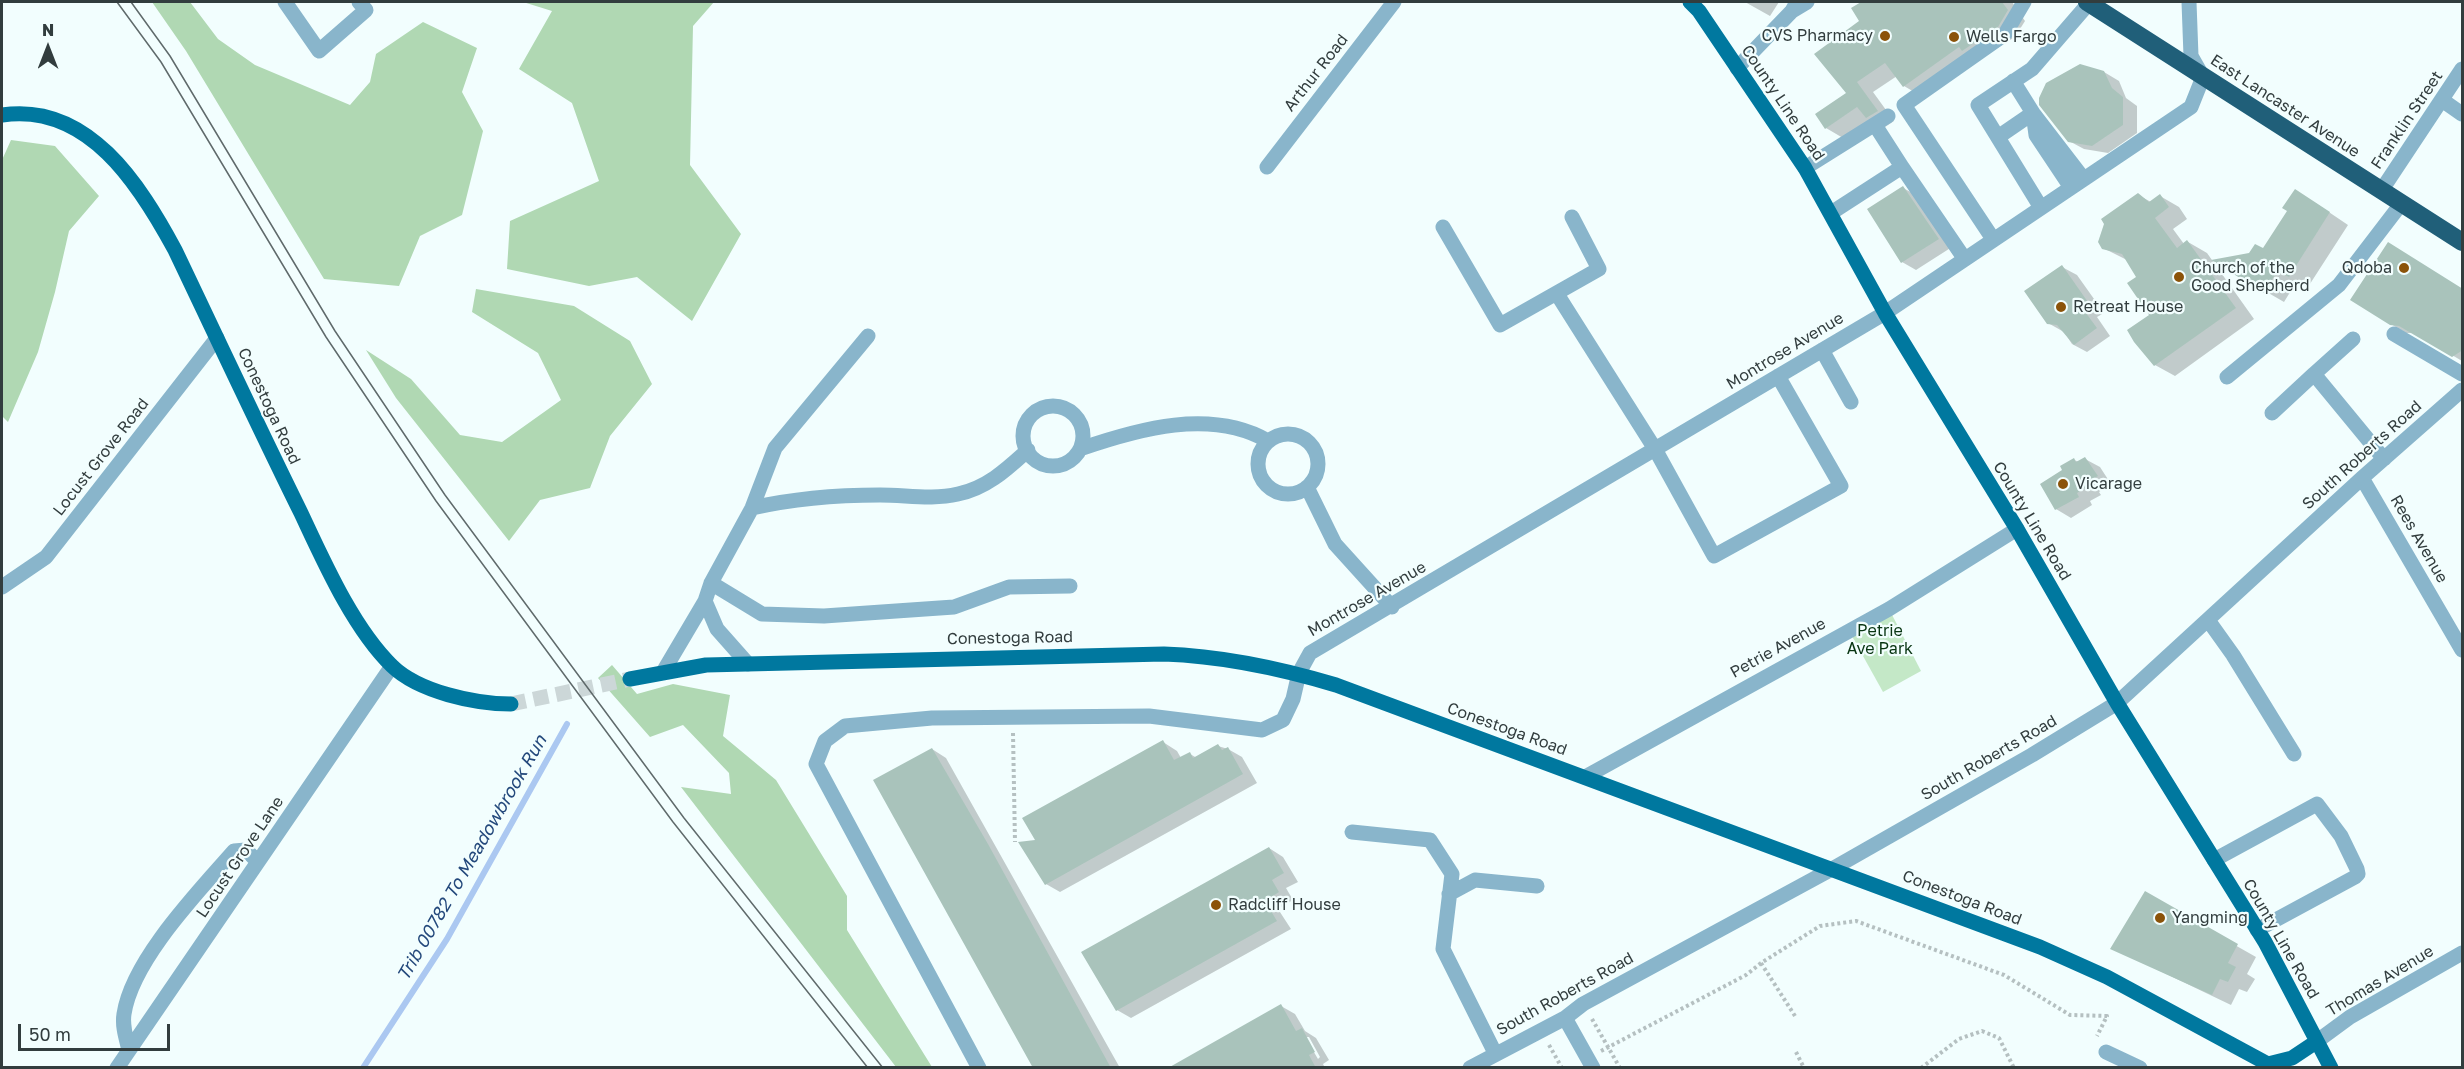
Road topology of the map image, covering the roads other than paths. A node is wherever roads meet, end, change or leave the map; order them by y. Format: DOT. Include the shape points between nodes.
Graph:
graph roads {
  1 [pos="285,2"];
  2 [pos="359,2"];
  3 [pos="1394,2"];
  4 [pos="1690,2"];
  5 [pos="1807,2"];
  6 [pos="2024,2"];
  7 [pos="2088,2"];
  8 [pos="2189,2"];
  9 [pos="1795,6"];
  10 [pos="1737,68"];
  11 [pos="2463,69"];
  12 [pos="2203,77"];
  13 [pos="2013,81"];
  14 [pos="2442,100"];
  15 [pos="2034,113"];
  16 [pos="2463,114"];
  17 [pos="2,115"];
  18 [pos="1998,137"];
  19 [pos="1267,167"];
  20 [pos="1902,167"];
  21 [pos="1805,168"];
  22 [pos="2083,178"];
  23 [pos="2070,186"];
  24 [pos="2381,191"];
  25 [pos="2401,204"];
  26 [pos="2040,206"];
  27 [pos="1831,213"];
  28 [pos="1572,217"];
  29 [pos="1443,227"];
  30 [pos="1993,238"];
  31 [pos="2463,242"];
  32 [pos="1965,258"];
  33 [pos="1557,294"];
  34 [pos="1885,312"];
  35 [pos="2394,334"];
  36 [pos="868,336"];
  37 [pos="217,338"];
  38 [pos="2353,339"];
  39 [pos="1822,350"];
  40 [pos="2314,374"];
  41 [pos="2463,374"];
  42 [pos="1778,376"];
  43 [pos="2227,378"];
  44 [pos="2460,399"];
  45 [pos="1851,402"];
  46 [pos="2272,413"];
  47 [pos="1268,441"];
  48 [pos="1080,449"];
  49 [pos="1655,449"];
  50 [pos="1028,450"];
  51 [pos="2384,459"];
  52 [pos="2362,478"];
  53 [pos="1307,487"];
  54 [pos="752,508"];
  55 [pos="2017,528"];
  56 [pos="711,583"];
  57 [pos="1070,586"];
  58 [pos="2,587"];
  59 [pos="705,601"];
  60 [pos="1392,607"];
  61 [pos="2208,620"];
  62 [pos="2463,650"];
  63 [pos="748,664"];
  64 [pos="392,666"];
  65 [pos="663,672"];
  66 [pos="1299,674"];
  67 [pos="630,679"];
  68 [pos="2117,703"];
  69 [pos="511,704"];
  70 [pos="2294,754"];
  71 [pos="1585,777"];
  72 [pos="1352,832"];
  73 [pos="2214,860"];
  74 [pos="258,862"];
  75 [pos="1832,869"];
  76 [pos="1537,886"];
  77 [pos="1449,894"];
  78 [pos="2257,930"];
  79 [pos="2463,953"];
  80 [pos="1565,1018"];
  81 [pos="2316,1042"];
  82 [pos="129,1050"];
  83 [pos="2106,1052"];
  84 [pos="1495,1053"];
  85 [pos="1591,1063"];
  86 [pos="2268,1066"];
  87 [pos="117,1068"];
  88 [pos="979,1068"];
  89 [pos="1470,1068"];
  90 [pos="2140,1068"];
  91 [pos="2331,1068"];
  1 -- 2 [label="street" via="319,51 366,10"];
  3 -- 19 [label="street, Arthur Road"];
  4 -- 10 [label="main road, County Line Road"];
  5 -- 9 [label="street"];
  6 -- 30 [label="street" via="2005,34 1904,105"];
  7 -- 12 [label="highway, East Lancaster Avenue"];
  7 -- 13 [label="street" via="2032,69"];
  8 -- 12 [label="street" via="2191,56"];
  9 -- 10 [label="street"];
  10 -- 21 [label="main road, County Line Road"];
  11 -- 14 [label="street, Franklin Street"];
  12 -- 22 [label="street, Montrose Avenue" via="2191,107"];
  12 -- 24 [label="highway, East Lancaster Avenue"];
  13 -- 15 [label="street"];
  13 -- 18 [label="street" via="1978,105"];
  14 -- 16 [label="street"];
  14 -- 24 [label="street, Franklin Street"];
  15 -- 18 [label="street"];
  15 -- 22 [label="street"];
  15 -- 23 [label="street" via="2036,135"];
  17 -- 37 [label="main road, Conestoga Road" via="29,114 54,119 105,149 154,212"];
  18 -- 26 [label="street"];
  20 -- 21 [label="street" via="1881,120"];
  20 -- 27 [label="street"];
  20 -- 32 [label="street"];
  21 -- 27 [label="main road, County Line Road"];
  22 -- 23 [label="street, Montrose Avenue"];
  23 -- 26 [label="street, Montrose Avenue"];
  24 -- 25 [label="highway, East Lancaster Avenue"];
  25 -- 31 [label="highway, East Lancaster Avenue"];
  25 -- 43 [label="street" via="2339,285"];
  26 -- 30 [label="street, Montrose Avenue"];
  27 -- 34 [label="main road, County Line Road"];
  28 -- 33 [label="street" via="1599,269"];
  29 -- 33 [label="street" via="1500,325"];
  30 -- 32 [label="street, Montrose Avenue"];
  32 -- 34 [label="street, Montrose Avenue"];
  33 -- 49 [label="street"];
  34 -- 39 [label="street, Montrose Avenue"];
  34 -- 55 [label="main road, County Line Road"];
  35 -- 41 [label="street"];
  36 -- 54 [label="street" via="775,448"];
  37 -- 58 [label="street, Locust Grove Road" via="45,557"];
  37 -- 64 [label="main road, Conestoga Road" via="342,597"];
  38 -- 40 [label="street"];
  39 -- 42 [label="street, Montrose Avenue"];
  39 -- 45 [label="street"];
  40 -- 46 [label="street"];
  40 -- 51 [label="street"];
  42 -- 49 [label="street, Montrose Avenue"];
  42 -- 49 [label="street" via="1841,486 1714,556"];
  44 -- 51 [label="street, South Roberts Road"];
  47 -- 48 [label="street" via="1249,430 1190,424 1124,433"];
  47 -- 53 [label="street" via="1258,462 1264,484 1285,494"];
  47 -- 53 [label="street" via="1290,434 1311,445 1318,467"];
  48 -- 50 [label="street" via="1063,465 1051,466 1040,464"];
  48 -- 50 [label="street" via="1082,426 1066,409 1054,406 1042,407 1025,423 1022,434"];
  49 -- 60 [label="street, Montrose Avenue"];
  50 -- 54 [label="street" via="995,480 960,494 930,498 800,497"];
  51 -- 52 [label="street, South Roberts Road"];
  52 -- 61 [label="street, South Roberts Road"];
  52 -- 62 [label="street, Rees Avenue"];
  53 -- 60 [label="street" via="1335,544"];
  54 -- 56 [label="street"];
  55 -- 68 [label="main road, County Line Road"];
  55 -- 71 [label="street, Petrie Avenue" via="1889,609"];
  56 -- 57 [label="street" via="762,614 824,616 954,607 1009,587"];
  56 -- 59 [label="street"];
  59 -- 63 [label="street" via="717,629"];
  59 -- 65 [label="street"];
  60 -- 66 [label="street, Montrose Avenue" via="1310,653"];
  61 -- 68 [label="street, South Roberts Road"];
  61 -- 70 [label="street"];
  63 -- 65 [label="main road, Conestoga Road"];
  63 -- 66 [label="main road, Conestoga Road" via="1164,654 1201,655"];
  64 -- 69 [label="main road, Conestoga Road" via="426,686 456,697 484,704"];
  64 -- 74 [label="street, Locust Grove Lane"];
  65 -- 67 [label="main road, Conestoga Road"];
  66 -- 71 [label="main road, Conestoga Road" via="1347,688"];
  66 -- 88 [label="street, Montrose Avenue" via="1293,699 1282,720 1262,730 1149,716 932,718 845,726 825,741 816,764"];
  68 -- 73 [label="main road, County Line Road"];
  68 -- 75 [label="street, South Roberts Road"];
  71 -- 75 [label="main road, Conestoga Road"];
  72 -- 77 [label="street" via="1430,840 1452,874"];
  73 -- 78 [label="main road, County Line Road"];
  73 -- 78 [label="street" via="2317,804 2341,836 2357,869 2355,878"];
  74 -- 82 [label="street, Locust Grove Lane"];
  74 -- 82 [label="street" via="246,850 234,851 148,956 123,1014"];
  75 -- 80 [label="street, South Roberts Road" via="1583,1004"];
  75 -- 86 [label="main road, Conestoga Road" via="2097,972"];
  76 -- 77 [label="street" via="1475,880"];
  77 -- 84 [label="street" via="1443,950"];
  78 -- 81 [label="main road, County Line Road"];
  79 -- 81 [label="street, Thomas Avenue" via="2350,1017"];
  80 -- 84 [label="street, South Roberts Road"];
  80 -- 85 [label="street"];
  81 -- 86 [label="main road, Conestoga Road" via="2292,1058"];
  81 -- 91 [label="main road, County Line Road"];
  82 -- 87 [label="street, Locust Grove Lane"];
  83 -- 90 [label="street"];
  84 -- 89 [label="street, South Roberts Road"];
}
